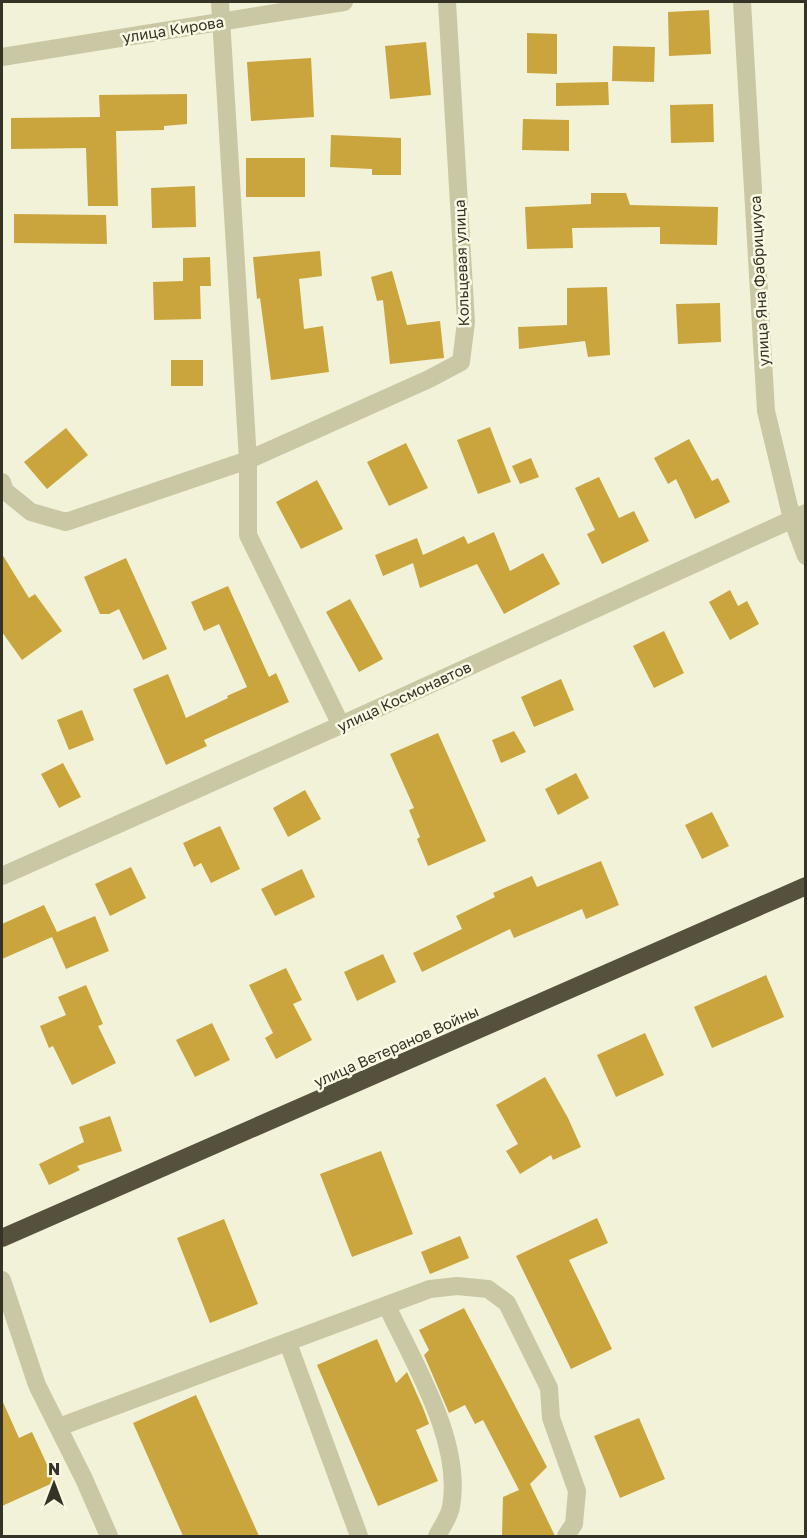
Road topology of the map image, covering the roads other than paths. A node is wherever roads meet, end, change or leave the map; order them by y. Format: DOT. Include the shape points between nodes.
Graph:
graph roads {
  1 [pos="220,2"];
  2 [pos="344,2"];
  3 [pos="447,2"];
  4 [pos="742,2"];
  5 [pos="222,22"];
  6 [pos="2,57"];
  7 [pos="248,460"];
  8 [pos="3,487"];
  9 [pos="799,516"];
  10 [pos="806,556"];
  11 [pos="341,725"];
  12 [pos="2,876"];
  13 [pos="806,886"];
  14 [pos="2,1238"];
  15 [pos="2,1280"];
  16 [pos="387,1306"];
  17 [pos="288,1342"];
  18 [pos="59,1427"];
  19 [pos="109,1536"];
  20 [pos="359,1536"];
  21 [pos="437,1536"];
  22 [pos="566,1536"];
  1 -- 5 [label="street"];
  2 -- 5 [label="street, улица Кирова"];
  3 -- 7 [label="street, Кольцевая улица" via="466,322 461,362"];
  4 -- 9 [label="street, улица Яна Фабрициуса" via="766,411"];
  5 -- 6 [label="street, улица Кирова"];
  5 -- 7 [label="street"];
  7 -- 8 [label="street, Кольцевая улица" via="66,522 31,512"];
  7 -- 11 [label="street" via="248,535"];
  9 -- 10 [label="street, улица Яна Фабрициуса"];
  9 -- 11 [label="street, улица Космонавтов"];
  11 -- 12 [label="street, улица Космонавтов"];
  13 -- 14 [label="highway, улица Ветеранов Войны"];
  15 -- 18 [label="street" via="37,1385"];
  16 -- 17 [label="street"];
  16 -- 21 [label="street" via="442,1422 454,1477 451,1509"];
  16 -- 22 [label="street" via="430,1289 457,1286 488,1289 507,1303 549,1388 551,1418 577,1491 574,1524"];
  17 -- 18 [label="street"];
  17 -- 20 [label="street"];
  18 -- 19 [label="street"];
}
